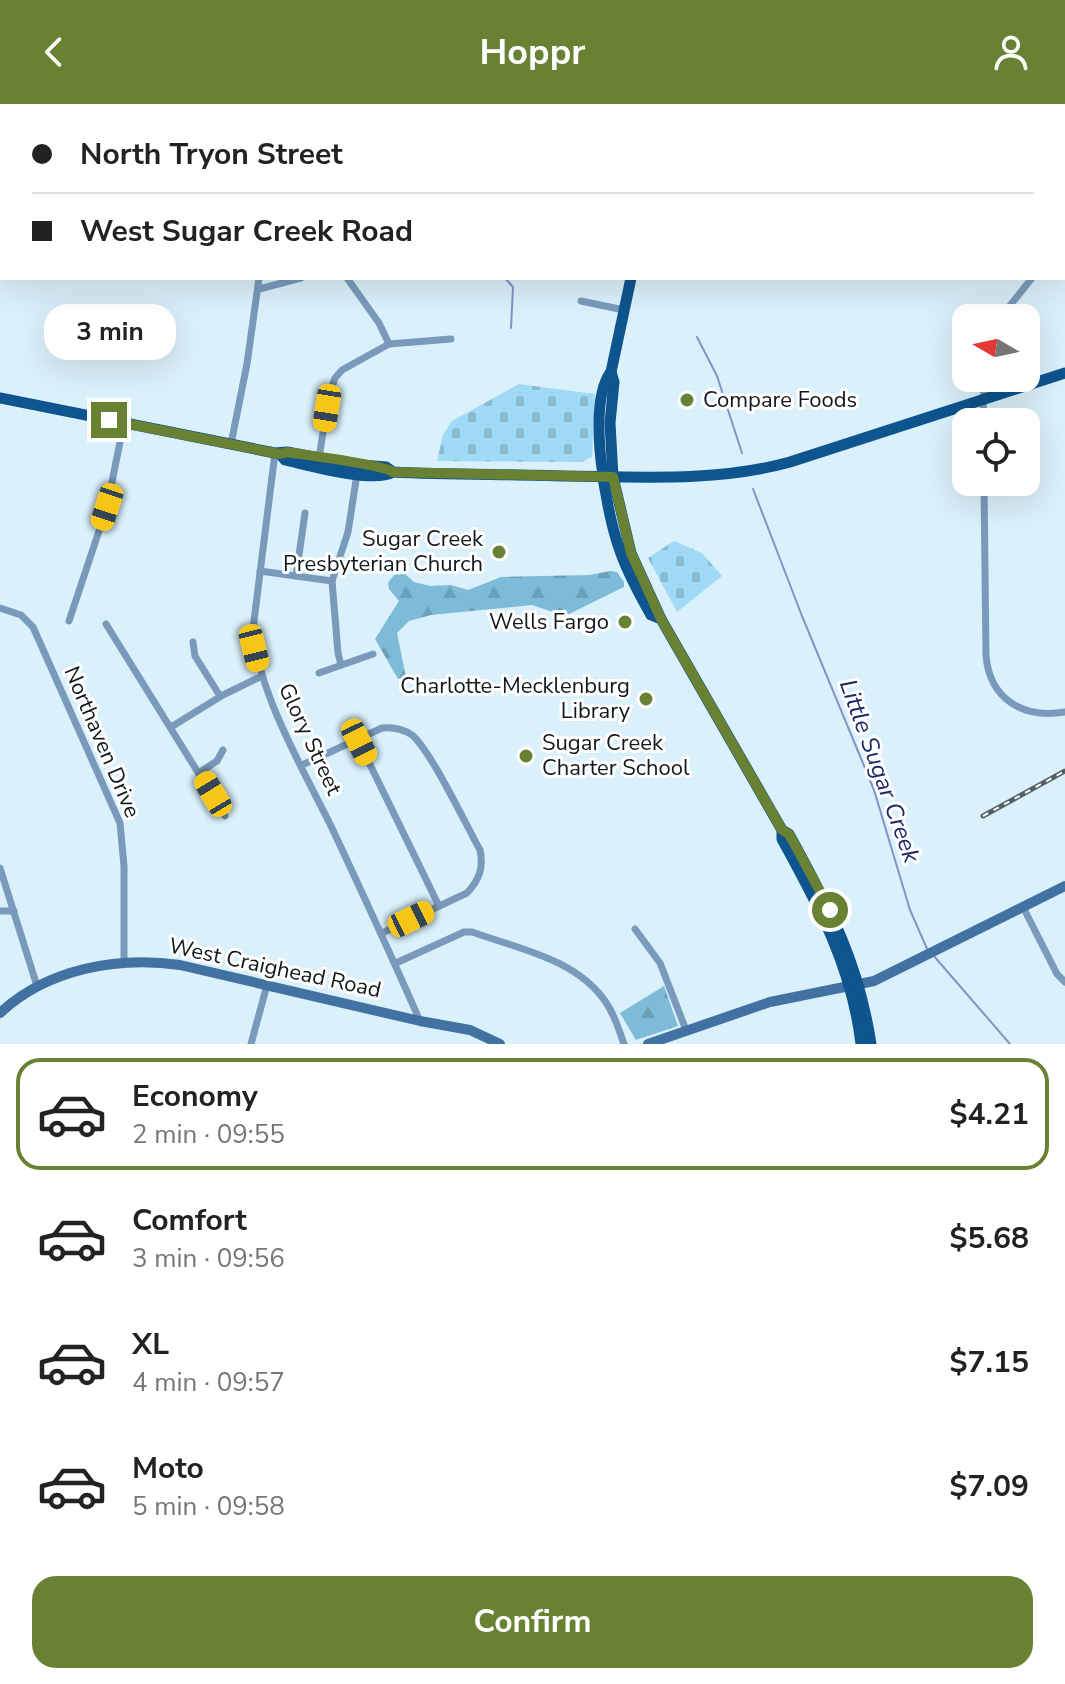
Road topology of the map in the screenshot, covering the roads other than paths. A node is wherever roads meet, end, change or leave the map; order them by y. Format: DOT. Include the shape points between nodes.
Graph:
graph roads {
  1 [pos="259,280"];
  2 [pos="293,280"];
  3 [pos="348,280"];
  4 [pos="631,280"];
  5 [pos="1030,280"];
  6 [pos="259,289"];
  7 [pos="581,301"];
  8 [pos="1011,304"];
  9 [pos="624,310"];
  10 [pos="451,339"];
  11 [pos="389,344"];
  12 [pos="1065,373"];
  13 [pos="983,392"];
  14 [pos="0,398"];
  15 [pos="983,400"];
  16 [pos="983,408"];
  17 [pos="124,422"];
  18 [pos="231,444"];
  19 [pos="278,454"];
  20 [pos="319,458"];
  21 [pos="393,472"];
  22 [pos="357,474"];
  23 [pos="608,477"];
  24 [pos="984,496"];
  25 [pos="305,513"];
  26 [pos="260,571"];
  27 [pos="296,576"];
  28 [pos="332,581"];
  29 [pos="0,608"];
  30 [pos="69,621"];
  31 [pos="106,624"];
  32 [pos="193,642"];
  33 [pos="373,654"];
  34 [pos="341,665"];
  35 [pos="319,673"];
  36 [pos="262,676"];
  37 [pos="220,696"];
  38 [pos="1065,713"];
  39 [pos="171,727"];
  40 [pos="357,738"];
  41 [pos="223,750"];
  42 [pos="302,765"];
  43 [pos="200,772"];
  44 [pos="225,816"];
  45 [pos="0,868"];
  46 [pos="1065,886"];
  47 [pos="439,906"];
  48 [pos="1023,907"];
  49 [pos="0,911"];
  50 [pos="14,911"];
  51 [pos="635,929"];
  52 [pos="382,933"];
  53 [pos="124,962"];
  54 [pos="396,963"];
  55 [pos="1065,982"];
  56 [pos="855,984"];
  57 [pos="267,985"];
  58 [pos="37,986"];
  59 [pos="0,1013"];
  60 [pos="420,1021"];
  61 [pos="686,1030"];
  62 [pos="251,1044"];
  63 [pos="500,1044"];
  64 [pos="624,1044"];
  65 [pos="648,1044"];
  66 [pos="861,1044"];
  67 [pos="871,1044"];
  1 -- 6 [label="street"];
  2 -- 6 [label="street"];
  3 -- 11 [label="street"];
  4 -- 9 [label="main road"];
  5 -- 8 [label="street"];
  6 -- 18 [label="street"];
  7 -- 9 [label="street"];
  9 -- 23 [label="main road" via="611,372"];
  10 -- 11 [label="street"];
  11 -- 20 [label="street" via="335,378"];
  12 -- 15 [label="main road"];
  13 -- 15 [label="street"];
  14 -- 17 [label="main road"];
  15 -- 16 [label="street"];
  15 -- 23 [label="main road" via="768,468 718,475"];
  17 -- 18 [label="main road"];
  17 -- 30 [label="street" via="107,507"];
  18 -- 19 [label="main road"];
  19 -- 20 [label="main road"];
  19 -- 22 [label="main road" via="285,460"];
  19 -- 26 [label="street, Glory Street"];
  20 -- 21 [label="main road"];
  21 -- 22 [label="main road" via="386,477"];
  21 -- 23 [label="main road"];
  22 -- 28 [label="street" via="347,538"];
  23 -- 56 [label="main road" via="609,512 624,561 651,615 661,619 782,830"];
  24 -- 38 [label="street" via="990,675 1001,696 1017,708"];
  25 -- 27 [label="street"];
  26 -- 27 [label="street"];
  26 -- 36 [label="street, Glory Street" via="253,637"];
  27 -- 28 [label="street"];
  28 -- 34 [label="street"];
  29 -- 53 [label="street, Northaven Drive" via="21,615 33,627 117,812 123,846"];
  31 -- 39 [label="street"];
  32 -- 37 [label="street" via="195,656"];
  33 -- 34 [label="street"];
  34 -- 35 [label="street"];
  36 -- 37 [label="street"];
  36 -- 42 [label="street, Glory Street"];
  37 -- 39 [label="street"];
  39 -- 43 [label="street"];
  40 -- 42 [label="street"];
  40 -- 47 [label="street"];
  40 -- 47 [label="street" via="393,727 421,744 480,850 483,861 476,884"];
  41 -- 43 [label="street"];
  42 -- 52 [label="street, Glory Street"];
  43 -- 44 [label="street"];
  45 -- 50 [label="street"];
  46 -- 48 [label="street"];
  47 -- 52 [label="street"];
  48 -- 55 [label="street"];
  48 -- 56 [label="street" via="874,981"];
  49 -- 50 [label="street"];
  50 -- 58 [label="street"];
  51 -- 61 [label="street" via="660,963"];
  52 -- 54 [label="street, Glory Street"];
  53 -- 57 [label="street, West Craighead Road" via="180,965"];
  53 -- 58 [label="street, West Craighead Road"];
  54 -- 60 [label="street, Glory Street"];
  54 -- 64 [label="street" via="472,932 584,977 606,1001"];
  56 -- 61 [label="street" via="770,1002"];
  56 -- 66 [label="main road"];
  56 -- 67 [label="main road"];
  57 -- 60 [label="street, West Craighead Road"];
  57 -- 62 [label="street"];
  58 -- 59 [label="street, West Craighead Road"];
  60 -- 63 [label="street, West Craighead Road" via="470,1030"];
  61 -- 65 [label="street"];
}
